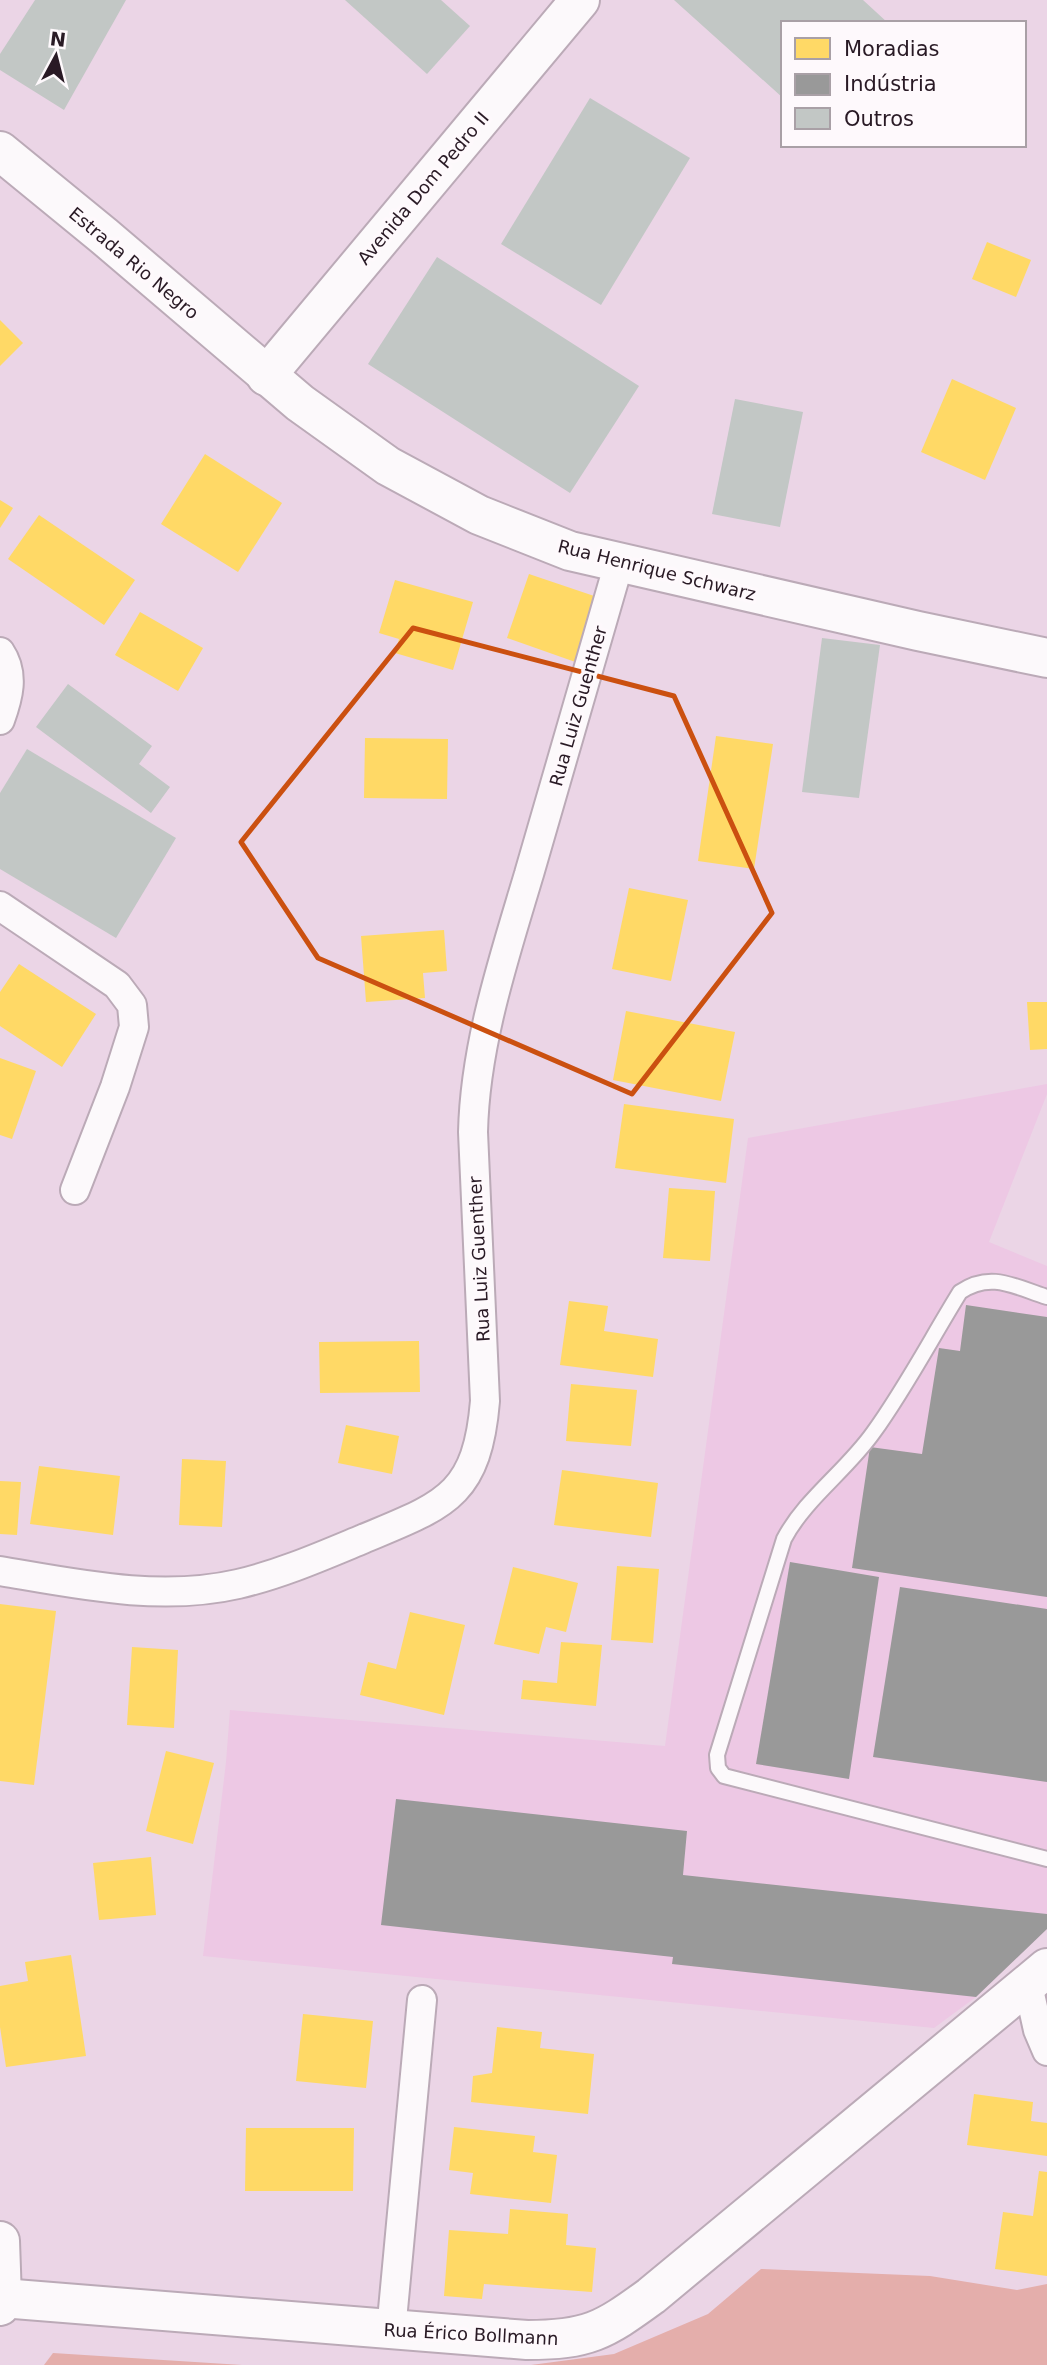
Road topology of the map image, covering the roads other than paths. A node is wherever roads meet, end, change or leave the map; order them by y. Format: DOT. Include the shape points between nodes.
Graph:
graph roads {
  1 [pos="580,0"];
  2 [pos="0,151"];
  3 [pos="266,376"];
  4 [pos="619,563"];
  5 [pos="0,652"];
  6 [pos="1047,658"];
  7 [pos="0,720"];
  8 [pos="0,906"];
  9 [pos="75,1190"];
  10 [pos="1047,1297"];
  11 [pos="0,1571"];
  12 [pos="1047,1859"];
  13 [pos="1038,1977"];
  14 [pos="422,2000"];
  15 [pos="1047,2051"];
  16 [pos="0,2241"];
  17 [pos="1,2302"];
  18 [pos="391,2330"];
  1 -- 3 [label="main road, Avenida Dom Pedro II"];
  2 -- 3 [label="main road, Estrada Rio Negro"];
  3 -- 4 [label="main road, Rua Henrique Schwarz" via="340,433 434,493 529,536"];
  4 -- 6 [label="main road, Rua Henrique Schwarz"];
  4 -- 11 [label="street, Rua Luiz Guenther" via="478,1064 473,1132 485,1401 483,1431 464,1481 448,1499 397,1525 291,1569 236,1584 156,1591"];
  5 -- 7 [label="street" via="10,683"];
  8 -- 9 [label="street" via="117,985 132,1005 134,1027"];
  10 -- 12 [label="lane" via="994,1280 973,1283 960,1292 874,1432 792,1523 717,1755 724,1776"];
  13 -- 15 [label="street" via="1038,2030"];
  13 -- 18 [label="main road, Rua Érico Bollmann" via="620,2318 591,2334 527,2340"];
  14 -- 18 [label="street"];
  16 -- 17 [label="main road"];
  17 -- 18 [label="main road, Rua Érico Bollmann"];
}
